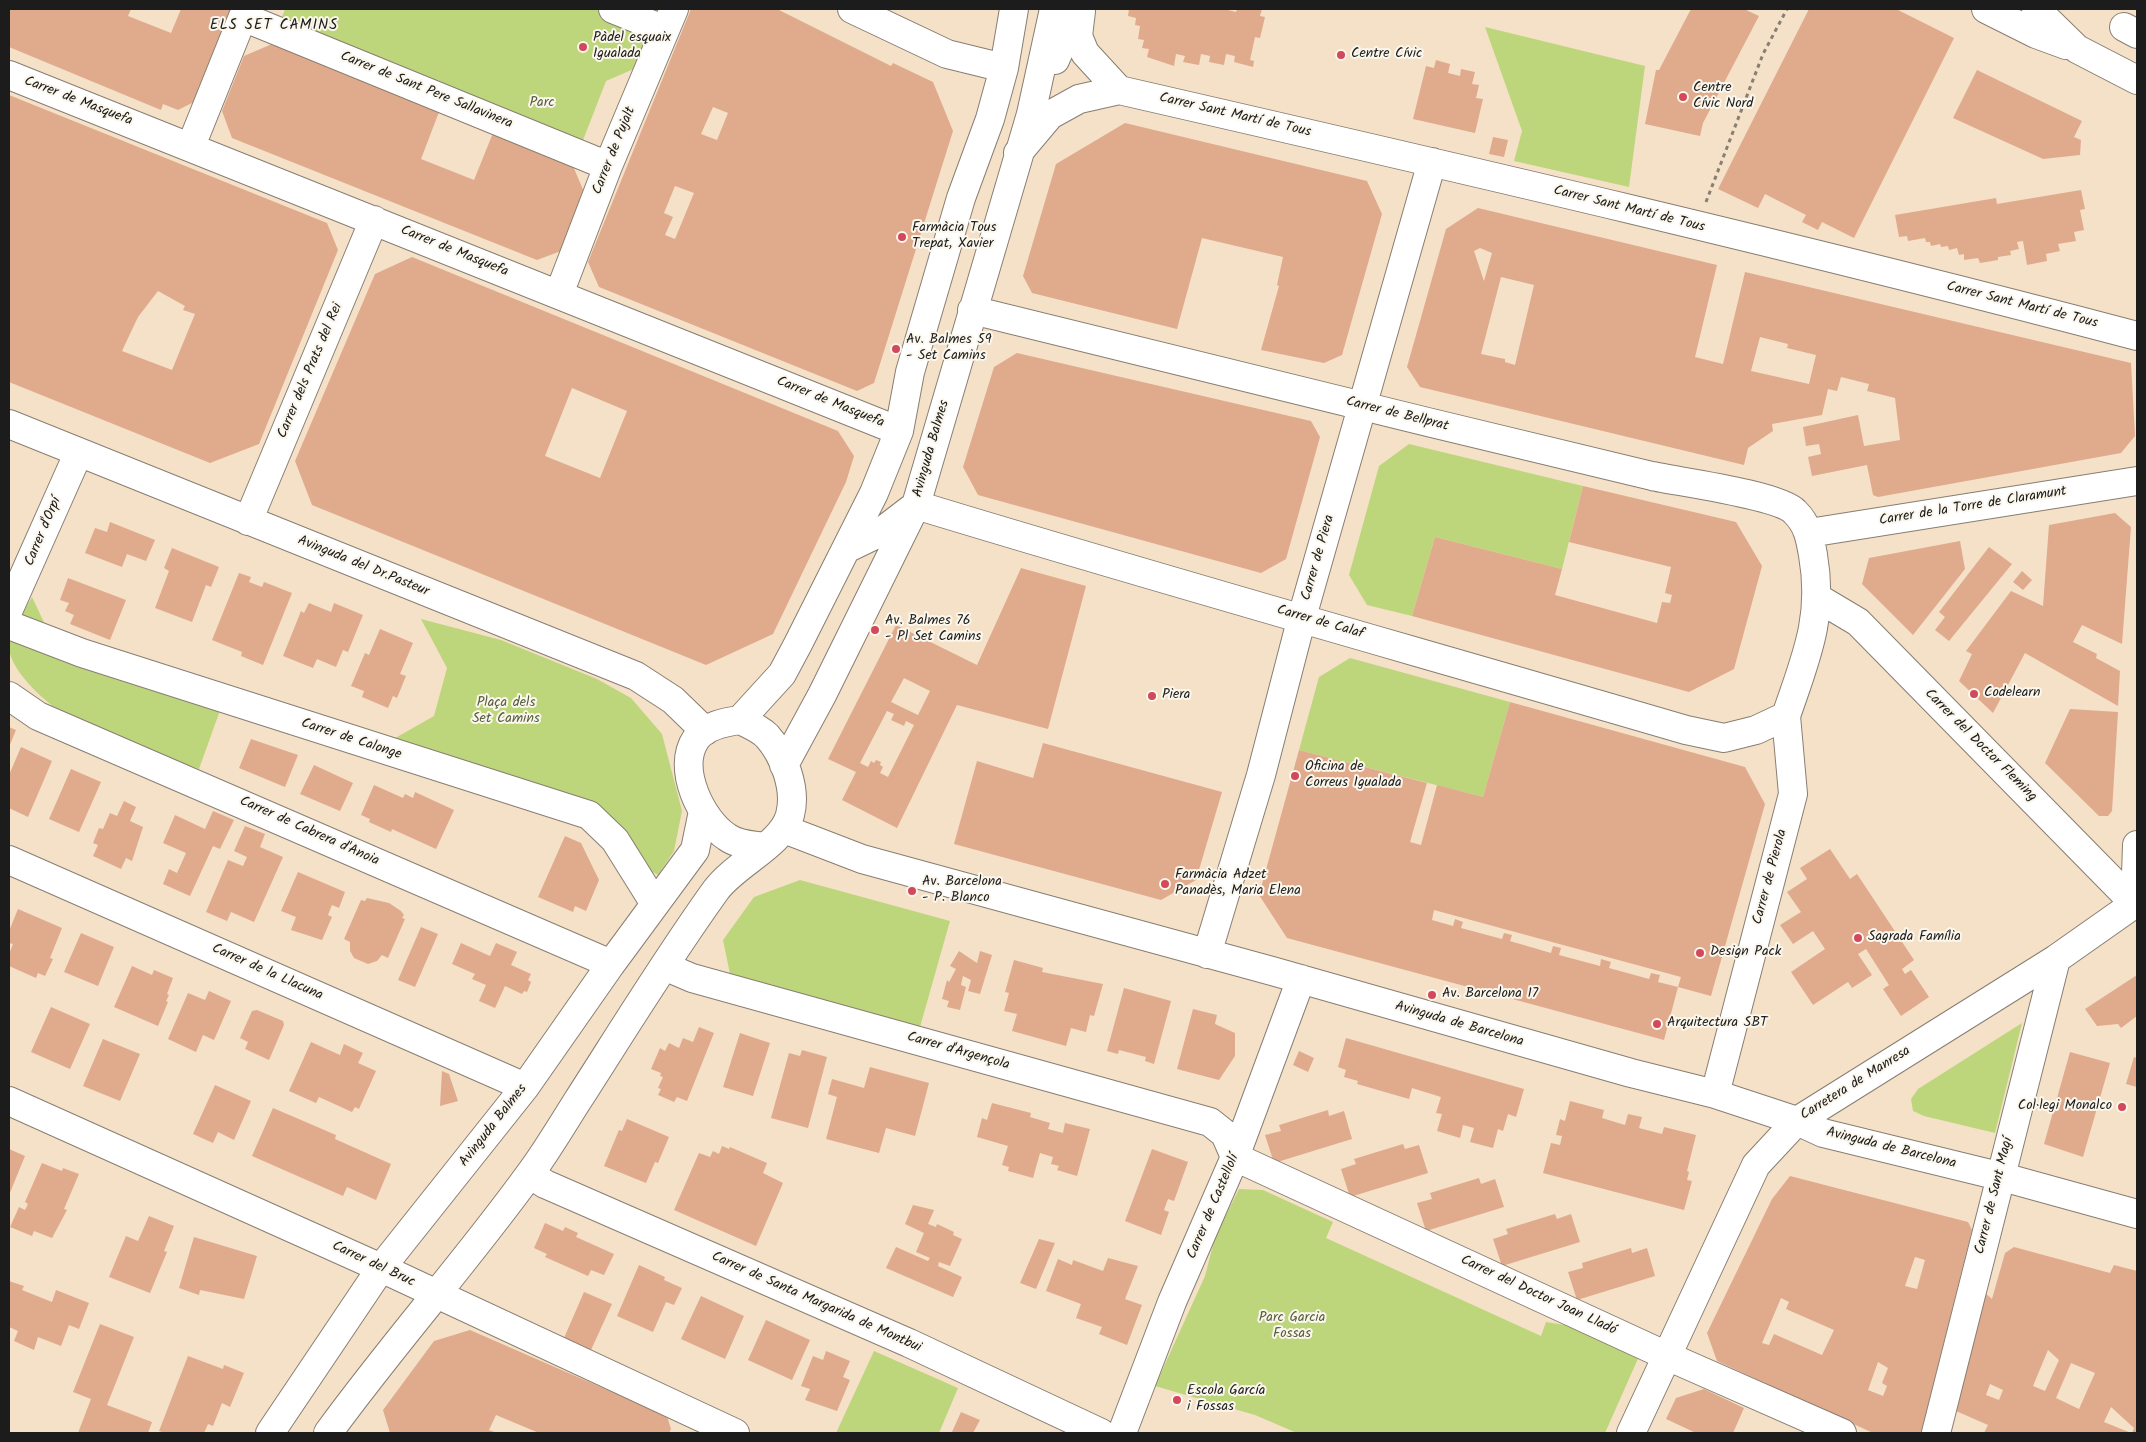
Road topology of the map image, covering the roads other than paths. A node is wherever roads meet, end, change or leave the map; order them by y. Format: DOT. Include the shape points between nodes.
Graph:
graph roads {
  1 [pos="613,9"];
  2 [pos="852,9"];
  3 [pos="1014,9"];
  4 [pos="1038,9"];
  5 [pos="1054,9"];
  6 [pos="1080,9"];
  7 [pos="1986,9"];
  8 [pos="2039,12"];
  9 [pos="245,13"];
  10 [pos="670,20"];
  11 [pos="2077,49"];
  12 [pos="1004,68"];
  13 [pos="9,75"];
  14 [pos="2137,80"];
  15 [pos="1119,90"];
  16 [pos="1031,114"];
  17 [pos="990,119"];
  18 [pos="191,146"];
  19 [pos="1018,154"];
  20 [pos="1432,162"];
  21 [pos="608,166"];
  22 [pos="374,220"];
  23 [pos="559,294"];
  24 [pos="972,310"];
  25 [pos="2137,336"];
  26 [pos="1362,407"];
  27 [pos="9,424"];
  28 [pos="899,431"];
  29 [pos="78,454"];
  30 [pos="2137,481"];
  31 [pos="916,505"];
  32 [pos="248,521"];
  33 [pos="1809,533"];
  34 [pos="846,549"];
  35 [pos="1816,597"];
  36 [pos="9,609"];
  37 [pos="1302,617"];
  38 [pos="9,625"];
  39 [pos="9,696"];
  40 [pos="1786,716"];
  41 [pos="740,720"];
  42 [pos="705,731"];
  43 [pos="784,765"];
  44 [pos="703,811"];
  45 [pos="774,838"];
  46 [pos="2137,845"];
  47 [pos="9,860"];
  48 [pos="2136,903"];
  49 [pos="655,904"];
  50 [pos="1207,954"];
  51 [pos="2056,959"];
  52 [pos="611,964"];
  53 [pos="664,966"];
  54 [pos="1301,979"];
  55 [pos="525,1087"];
  56 [pos="1715,1094"];
  57 [pos="9,1101"];
  58 [pos="1797,1121"];
  59 [pos="1235,1157"];
  60 [pos="530,1174"];
  61 [pos="1999,1176"];
  62 [pos="2137,1214"];
  63 [pos="381,1268"];
  64 [pos="435,1294"];
  65 [pos="1667,1356"];
  66 [pos="689,1424"];
  67 [pos="337,1429"];
  68 [pos="270,1433"];
  69 [pos="735,1433"];
  70 [pos="1102,1433"];
  71 [pos="1122,1433"];
  72 [pos="1631,1433"];
  73 [pos="1842,1433"];
  74 [pos="1936,1433"];
  1 -- 10 [label="street"];
  2 -- 12 [label="street" via="947,54"];
  3 -- 12 [label="street"];
  4 -- 17 [label="street"];
  5 -- 16 [label="street, Avinguda Balmes"];
  6 -- 15 [label="street" via="1078,36 1085,53"];
  6 -- 16 [label="street, Avinguda Balmes"];
  7 -- 11 [label="street" via="2036,34"];
  8 -- 11 [label="street"];
  9 -- 18 [label="street"];
  9 -- 21 [label="street, Carrer de Sant Pere Sallavinera"];
  10 -- 21 [label="street, Carrer de Pujalt"];
  11 -- 14 [label="street"];
  12 -- 17 [label="street"];
  13 -- 18 [label="street, Carrer de Masquefa"];
  15 -- 19 [label="street" via="1079,99 1050,115"];
  15 -- 20 [label="street, Carrer Sant Martí de Tous"];
  16 -- 19 [label="street, Avinguda Balmes"];
  17 -- 28 [label="street" via="961,198 910,372"];
  18 -- 22 [label="street, Carrer de Masquefa"];
  19 -- 24 [label="street, Avinguda Balmes"];
  20 -- 25 [label="street, Carrer Sant Martí de Tous" via="1983,295"];
  20 -- 26 [label="street, Carrer de Piera"];
  21 -- 23 [label="street, Carrer de Pujalt"];
  22 -- 23 [label="street, Carrer de Masquefa"];
  22 -- 32 [label="street, Carrer dels Prats del Rei"];
  23 -- 28 [label="street, Carrer de Masquefa"];
  24 -- 26 [label="street, Carrer de Bellprat"];
  24 -- 31 [label="street, Avinguda Balmes"];
  26 -- 33 [label="street, Carrer de Bellprat" via="1687,484 1769,498 1793,509"];
  26 -- 37 [label="street, Carrer de Piera"];
  27 -- 29 [label="street, Avinguda del Dr.Pasteur"];
  28 -- 34 [label="street" via="874,493"];
  29 -- 32 [label="street, Avinguda del Dr.Pasteur"];
  29 -- 36 [label="street, Carrer d'Orpí"];
  30 -- 33 [label="street, Carrer de la Torre de Claramunt"];
  31 -- 34 [label="street" via="881,532"];
  31 -- 37 [label="street, Carrer de Calaf"];
  31 -- 43 [label="street, Avinguda Balmes"];
  32 -- 42 [label="street, Avinguda del Dr.Pasteur" via="636,676 673,700"];
  33 -- 35 [label="street" via="1818,583"];
  34 -- 41 [label="street" via="782,674"];
  35 -- 40 [label="street" via="1814,632"];
  35 -- 48 [label="street, Carrer del Doctor Fleming" via="1858,622"];
  37 -- 40 [label="street, Carrer de Calaf" via="1686,730 1724,738 1756,730"];
  37 -- 50 [label="street, Carrer de Piera" via="1261,774"];
  38 -- 49 [label="street, Carrer de Calonge" via="82,653 589,815 615,840"];
  39 -- 52 [label="street, Carrer de Cabrera d'Anoia" via="38,716"];
  40 -- 56 [label="street, Carrer de Pierola" via="1793,794"];
  41 -- 42 [label="street" via="717,724"];
  41 -- 43 [label="street" via="766,736"];
  42 -- 44 [label="street" via="696,738 690,753 689,769"];
  43 -- 45 [label="street" via="792,804"];
  44 -- 45 [label="street" via="706,818 728,838 744,844"];
  44 -- 49 [label="street, Avinguda Balmes" via="695,850"];
  45 -- 50 [label="street, Avinguda de Barcelona"];
  45 -- 53 [label="street" via="729,874"];
  46 -- 48 [label="street"];
  47 -- 55 [label="street, Carrer de la Llacuna"];
  48 -- 51 [label="street, Carretera de Manresa"];
  49 -- 52 [label="street, Avinguda Balmes"];
  50 -- 54 [label="street, Avinguda de Barcelona"];
  51 -- 58 [label="street, Carretera de Manresa"];
  51 -- 61 [label="street, Carrer de Sant Magí"];
  52 -- 55 [label="street, Avinguda Balmes"];
  53 -- 59 [label="street, Carrer d'Argençola" via="692,978 1210,1122 1225,1134"];
  53 -- 60 [label="street"];
  54 -- 56 [label="street, Avinguda de Barcelona" via="1612,1068"];
  54 -- 59 [label="street, Carrer de Castellolí"];
  55 -- 63 [label="street, Avinguda Balmes"];
  56 -- 58 [label="street, Avinguda de Barcelona"];
  57 -- 63 [label="street, Carrer del Bruc"];
  58 -- 61 [label="street, Avinguda de Barcelona" via="1824,1133"];
  58 -- 65 [label="street, Carretera de Manresa" via="1756,1165"];
  59 -- 65 [label="street, Carrer del Doctor Joan Lladó"];
  59 -- 71 [label="street, Carrer de Castellolí" via="1172,1302"];
  60 -- 64 [label="street"];
  60 -- 70 [label="street, Carrer de Santa Margarida de Montbui" via="545,1184 909,1343"];
  61 -- 62 [label="street, Avinguda de Barcelona"];
  61 -- 74 [label="street, Carrer de Sant Magí"];
  63 -- 64 [label="street, Carrer del Bruc"];
  63 -- 68 [label="street, Avinguda Balmes"];
  64 -- 66 [label="street, Carrer del Bruc"];
  64 -- 67 [label="street"];
  65 -- 72 [label="street, Carretera de Manresa"];
  65 -- 73 [label="street, Carrer del Doctor Joan Lladó"];
  66 -- 69 [label="street, Carrer del Bruc"];
}
